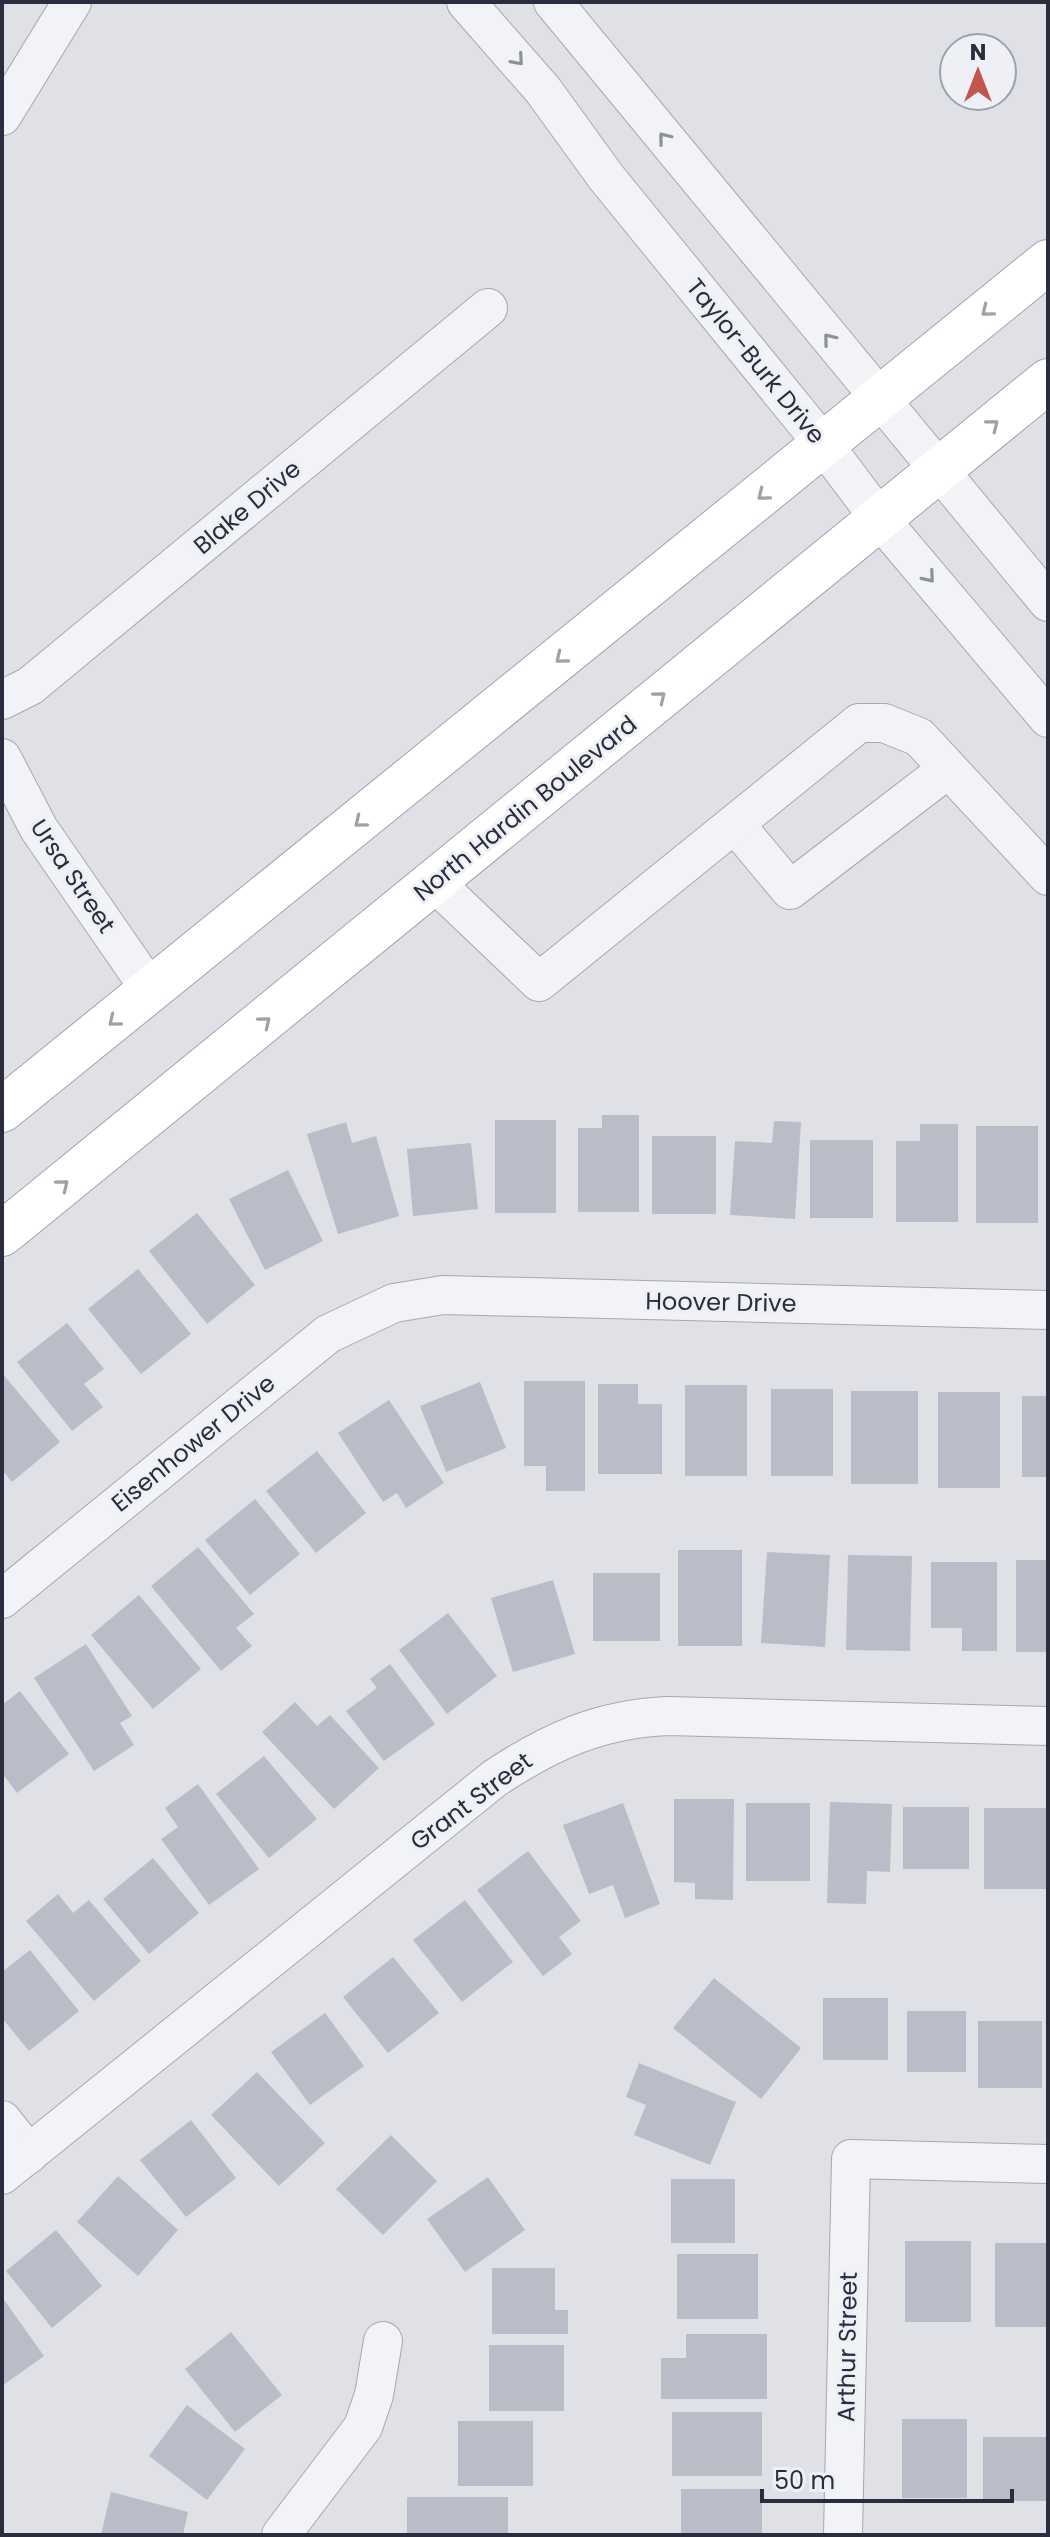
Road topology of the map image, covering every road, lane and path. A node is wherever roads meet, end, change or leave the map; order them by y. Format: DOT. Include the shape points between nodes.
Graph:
graph roads {
  1 [pos="72,2"];
  2 [pos="466,2"];
  3 [pos="553,2"];
  4 [pos="2,116"];
  5 [pos="1048,262"];
  6 [pos="488,308"];
  7 [pos="1048,381"];
  8 [pos="879,399"];
  9 [pos="824,445"];
  10 [pos="937,469"];
  11 [pos="879,518"];
  12 [pos="1048,602"];
  13 [pos="2,700"];
  14 [pos="1048,718"];
  15 [pos="2,758"];
  16 [pos="948,769"];
  17 [pos="735,824"];
  18 [pos="1048,876"];
  19 [pos="434,882"];
  20 [pos="151,991"];
  21 [pos="2,1110"];
  22 [pos="2,1234"];
  23 [pos="394,1303"];
  24 [pos="1048,1310"];
  25 [pos="2,1599"];
  26 [pos="1048,1726"];
  27 [pos="2,2120"];
  28 [pos="15,2164"];
  29 [pos="1048,2164"];
  30 [pos="383,2341"];
  31 [pos="281,2535"];
  32 [pos="843,2535"];
  1 -- 4 [label="street"];
  2 -- 9 [label="street, Taylor-Burk Drive, one-way" via="543,90 606,177"];
  8 -- 3 [label="street, one-way"];
  5 -- 8 [label="main road, one-way"];
  6 -- 13 [label="street, Blake Drive" via="30,686"];
  10 -- 7 [label="main road, North Hardin Boulevard, one-way"];
  8 -- 9 [label="main road"];
  8 -- 10 [label="street"];
  9 -- 11 [label="street, Taylor-Burk Drive"];
  9 -- 20 [label="main road, one-way"];
  10 -- 11 [label="main road, North Hardin Boulevard"];
  10 -- 12 [label="street"];
  11 -- 14 [label="street, Taylor-Burk Drive, one-way"];
  19 -- 11 [label="main road, North Hardin Boulevard, one-way"];
  15 -- 20 [label="street, Ursa Street" via="39,829"];
  16 -- 17 [label="street" via="919,737 884,723 859,723"];
  16 -- 17 [label="street" via="790,890"];
  16 -- 18 [label="street"];
  17 -- 19 [label="street" via="539,982"];
  22 -- 19 [label="main road, North Hardin Boulevard, one-way"];
  20 -- 21 [label="main road, one-way"];
  23 -- 24 [label="street, Hoover Drive" via="443,1295"];
  23 -- 25 [label="street, Eisenhower Drive" via="328,1334"];
  26 -- 28 [label="street, Grant Street" via="668,1716 618,1721 567,1737 495,1778"];
  27 -- 28 [label="street"];
  29 -- 32 [label="street, Arthur Street" via="851,2159"];
  30 -- 31 [label="street" via="363,2427"];
}
